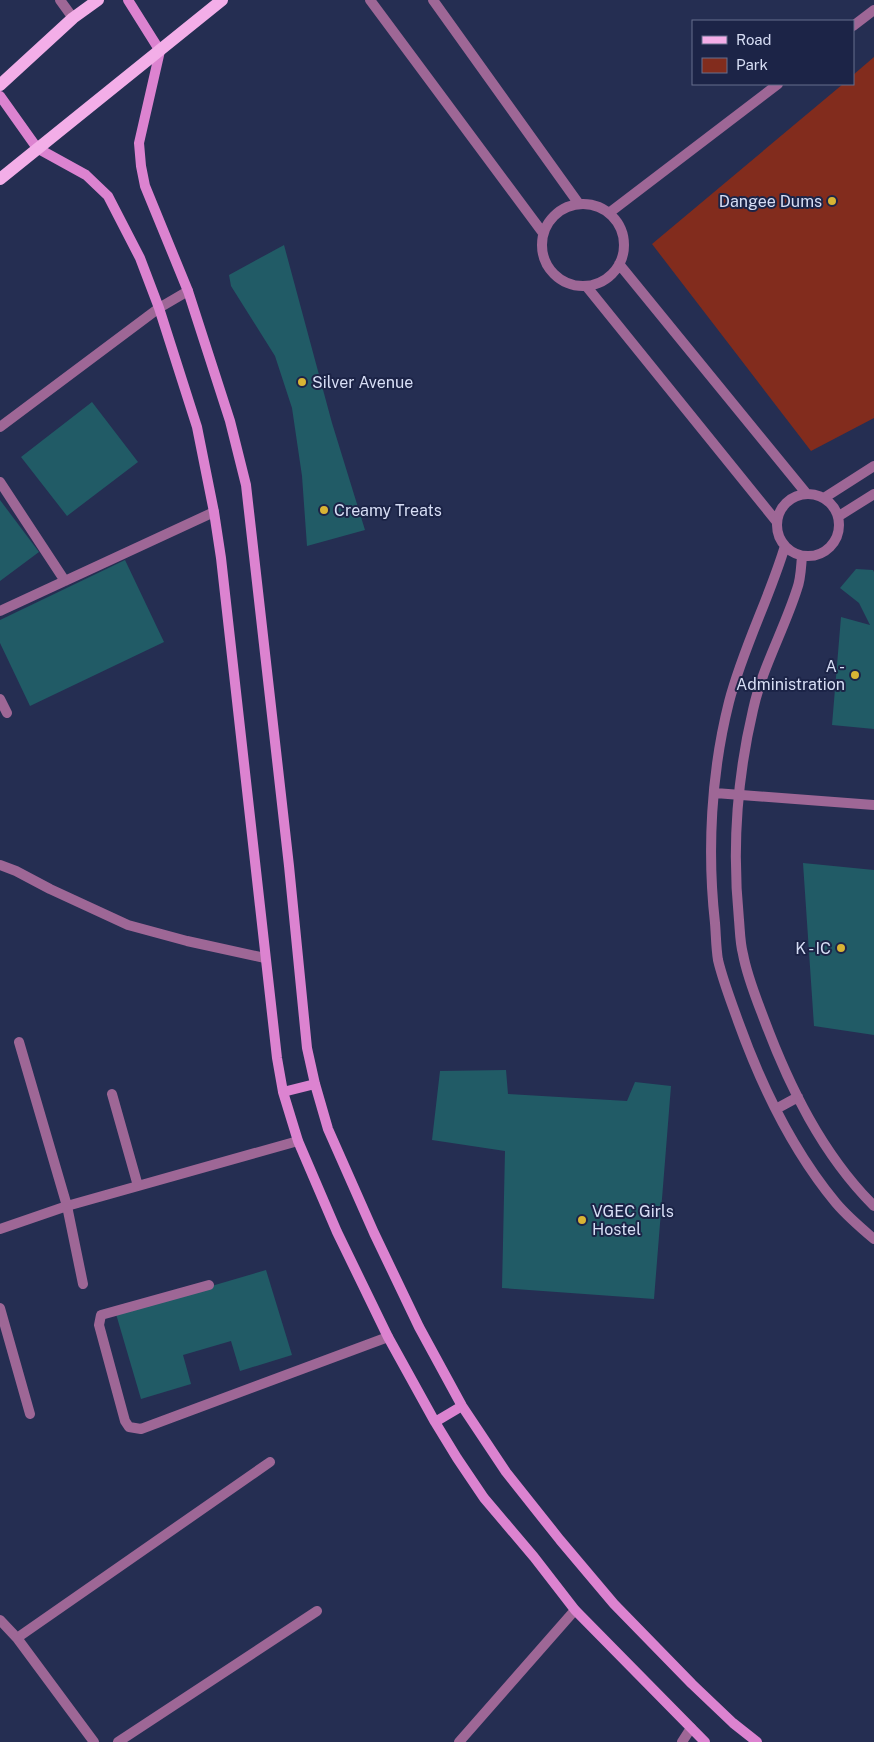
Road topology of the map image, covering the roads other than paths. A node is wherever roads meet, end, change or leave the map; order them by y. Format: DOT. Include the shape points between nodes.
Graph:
graph roads {
  1 [pos="60,0"];
  2 [pos="98,0"];
  3 [pos="128,0"];
  4 [pos="222,0"];
  5 [pos="370,0"];
  6 [pos="433,0"];
  7 [pos="874,10"];
  8 [pos="73,18"];
  9 [pos="854,25"];
  10 [pos="160,51"];
  11 [pos="0,85"];
  12 [pos="777,85"];
  13 [pos="0,96"];
  14 [pos="38,148"];
  15 [pos="0,179"];
  16 [pos="579,204"];
  17 [pos="609,213"];
  18 [pos="542,233"];
  19 [pos="619,264"];
  20 [pos="587,287"];
  21 [pos="188,291"];
  22 [pos="159,308"];
  23 [pos="0,427"];
  24 [pos="874,466"];
  25 [pos="0,482"];
  26 [pos="806,494"];
  27 [pos="874,494"];
  28 [pos="824,498"];
  29 [pos="214,512"];
  30 [pos="838,516"];
  31 [pos="776,522"];
  32 [pos="785,546"];
  33 [pos="802,556"];
  34 [pos="65,581"];
  35 [pos="0,611"];
  36 [pos="0,699"];
  37 [pos="7,712"];
  38 [pos="715,793"];
  39 [pos="739,795"];
  40 [pos="874,805"];
  41 [pos="0,865"];
  42 [pos="265,958"];
  43 [pos="19,1042"];
  44 [pos="315,1084"];
  45 [pos="283,1092"];
  46 [pos="112,1094"];
  47 [pos="798,1097"];
  48 [pos="776,1109"];
  49 [pos="298,1141"];
  50 [pos="138,1186"];
  51 [pos="67,1206"];
  52 [pos="874,1206"];
  53 [pos="0,1229"];
  54 [pos="874,1240"];
  55 [pos="83,1284"];
  56 [pos="209,1285"];
  57 [pos="0,1308"];
  58 [pos="388,1337"];
  59 [pos="462,1406"];
  60 [pos="30,1414"];
  61 [pos="435,1422"];
  62 [pos="270,1462"];
  63 [pos="575,1610"];
  64 [pos="317,1611"];
  65 [pos="0,1620"];
  66 [pos="17,1638"];
  67 [pos="691,1728"];
  68 [pos="94,1742"];
  69 [pos="118,1742"];
  70 [pos="458,1742"];
  71 [pos="682,1742"];
  72 [pos="705,1742"];
  73 [pos="757,1742"];
  1 -- 8 [label="street"];
  2 -- 8 [label="main road"];
  3 -- 10 [label="main road"];
  4 -- 10 [label="main road"];
  5 -- 18 [label="street"];
  6 -- 16 [label="street"];
  7 -- 9 [label="street"];
  8 -- 11 [label="main road"];
  10 -- 14 [label="main road"];
  10 -- 21 [label="main road" via="139,143 140,166 145,186"];
  12 -- 17 [label="street"];
  13 -- 14 [label="main road"];
  14 -- 15 [label="main road"];
  14 -- 22 [label="main road" via="86,175 108,196 140,258"];
  16 -- 17 [label="street" via="595,205"];
  16 -- 18 [label="street" via="563,209 550,219"];
  17 -- 19 [label="street" via="619,226 624,241"];
  18 -- 20 [label="street" via="541,249 546,265 556,277 571,285"];
  19 -- 20 [label="street" via="603,282"];
  19 -- 26 [label="street"];
  20 -- 31 [label="street"];
  21 -- 22 [label="street"];
  21 -- 44 [label="main road" via="230,421 246,485 307,1048"];
  22 -- 23 [label="street"];
  22 -- 29 [label="main road" via="197,427"];
  24 -- 28 [label="street"];
  25 -- 34 [label="street"];
  26 -- 28 [label="street"];
  26 -- 31 [label="street" via="795,496 786,503"];
  27 -- 30 [label="street"];
  28 -- 30 [label="street" via="833,505"];
  29 -- 34 [label="street"];
  29 -- 42 [label="main road"];
  30 -- 33 [label="street" via="840,528 836,541 815,556"];
  31 -- 32 [label="street" via="778,535"];
  32 -- 33 [label="street"];
  32 -- 38 [label="street" via="729,702"];
  33 -- 39 [label="street" via="798,588 772,650 753,708"];
  34 -- 35 [label="street"];
  36 -- 37 [label="street"];
  38 -- 39 [label="street"];
  38 -- 48 [label="street" via="711,888 718,959 755,1067"];
  39 -- 40 [label="street"];
  39 -- 47 [label="street" via="736,887 743,954 754,995 778,1057"];
  41 -- 42 [label="street" via="128,925"];
  42 -- 45 [label="main road"];
  43 -- 51 [label="street"];
  44 -- 45 [label="main road"];
  44 -- 59 [label="main road" via="328,1128 374,1233 419,1327"];
  45 -- 49 [label="main road"];
  46 -- 50 [label="street"];
  47 -- 48 [label="street"];
  47 -- 52 [label="street" via="820,1138 855,1187"];
  48 -- 54 [label="street" via="799,1151 836,1203"];
  49 -- 50 [label="street"];
  49 -- 58 [label="main road" via="337,1232"];
  50 -- 51 [label="street"];
  51 -- 53 [label="street"];
  51 -- 55 [label="street"];
  56 -- 58 [label="street" via="101,1315 99,1325 129,1427 141,1429"];
  57 -- 60 [label="street"];
  58 -- 61 [label="main road"];
  59 -- 61 [label="main road"];
  59 -- 73 [label="main road" via="523,1496 614,1604 692,1684"];
  61 -- 63 [label="main road" via="484,1498"];
  62 -- 66 [label="street"];
  63 -- 67 [label="main road"];
  63 -- 70 [label="street"];
  64 -- 69 [label="street"];
  65 -- 66 [label="street"];
  66 -- 68 [label="street"];
  67 -- 71 [label="street"];
  67 -- 72 [label="main road"];
}
